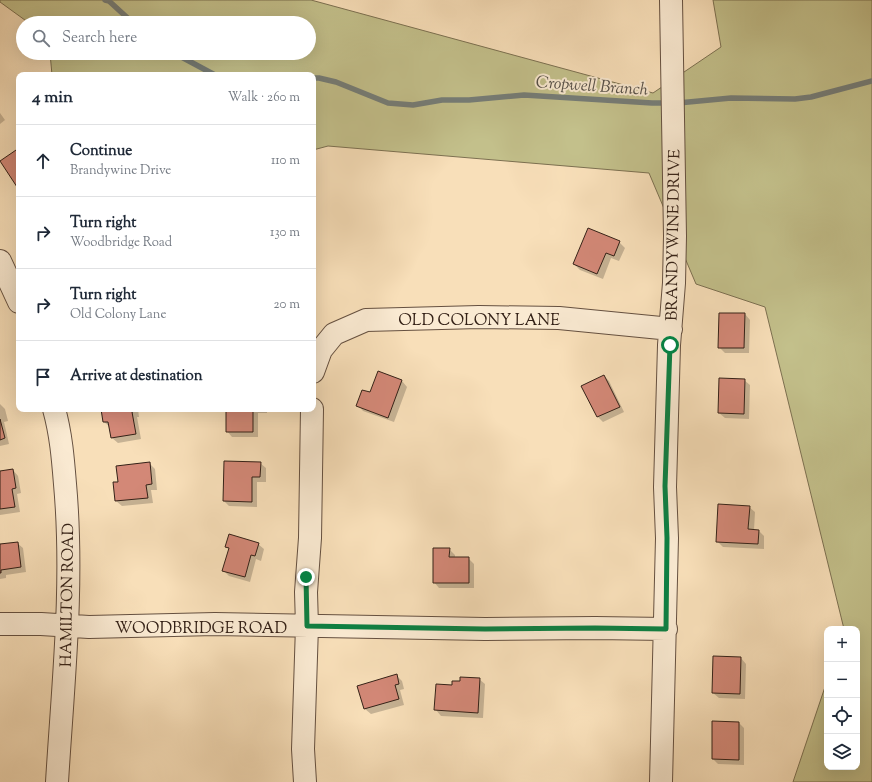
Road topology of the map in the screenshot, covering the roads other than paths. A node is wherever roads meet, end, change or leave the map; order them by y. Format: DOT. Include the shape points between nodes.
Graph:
graph roads {
  1 [pos="671,0"];
  2 [pos="0,261"];
  3 [pos="16,296"];
  4 [pos="671,329"];
  5 [pos="316,364"];
  6 [pos="55,412"];
  7 [pos="312,412"];
  8 [pos="0,624"];
  9 [pos="68,625"];
  10 [pos="307,626"];
  11 [pos="666,629"];
  12 [pos="57,782"];
  13 [pos="305,782"];
  14 [pos="662,782"];
  1 -- 4 [label="street, BRANDYWINE DRIVE" via="675,236"];
  2 -- 3 [label="street"];
  4 -- 5 [label="street, OLD COLONY LANE" via="559,318 366,320 334,334 321,350"];
  4 -- 11 [label="street, BRANDYWINE DRIVE" via="665,486"];
  6 -- 9 [label="street, HAMILTON ROAD" via="62,446 67,502 70,567"];
  7 -- 10 [label="street" via="310,538 306,577"];
  8 -- 9 [label="street, WOODBRIDGE ROAD"];
  9 -- 10 [label="street, WOODBRIDGE ROAD" via="89,628 215,624"];
  9 -- 12 [label="street, HAMILTON ROAD"];
  10 -- 11 [label="street, WOODBRIDGE ROAD"];
  10 -- 13 [label="street" via="303,749"];
  11 -- 14 [label="street, BRANDYWINE DRIVE"];
}
